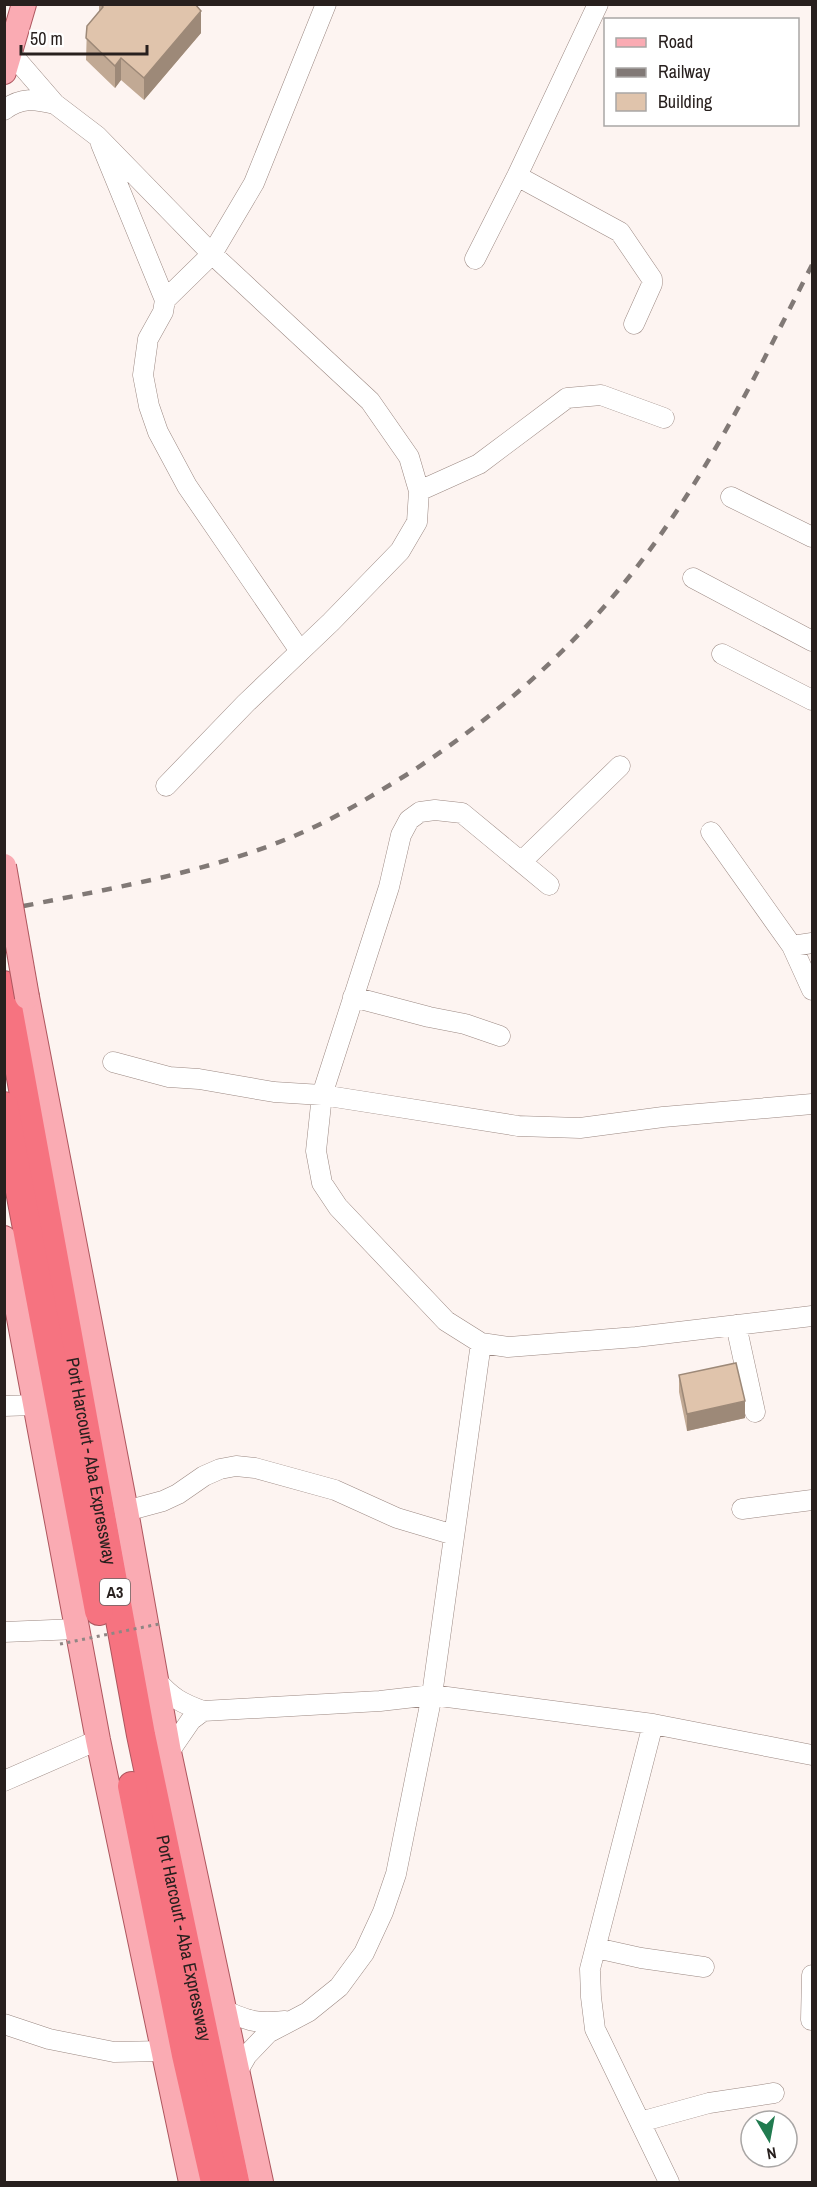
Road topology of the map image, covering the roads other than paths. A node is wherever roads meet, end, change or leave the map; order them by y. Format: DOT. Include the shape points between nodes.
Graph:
graph roads {
  1 [pos="24,4"];
  2 [pos="326,4"];
  3 [pos="598,4"];
  4 [pos="7,62"];
  5 [pos="55,104"];
  6 [pos="4,110"];
  7 [pos="98,136"];
  8 [pos="517,176"];
  9 [pos="212,254"];
  10 [pos="475,259"];
  11 [pos="165,300"];
  12 [pos="634,324"];
  13 [pos="664,418"];
  14 [pos="419,490"];
  15 [pos="731,497"];
  16 [pos="813,537"];
  17 [pos="693,578"];
  18 [pos="813,641"];
  19 [pos="300,651"];
  20 [pos="722,654"];
  21 [pos="813,700"];
  22 [pos="620,766"];
  23 [pos="166,786"];
  24 [pos="711,832"];
  25 [pos="521,862"];
  26 [pos="4,866"];
  27 [pos="549,885"];
  28 [pos="813,943"];
  29 [pos="792,946"];
  30 [pos="813,990"];
  31 [pos="13,994"];
  32 [pos="353,997"];
  33 [pos="500,1035"];
  34 [pos="113,1062"];
  35 [pos="322,1095"];
  36 [pos="813,1104"];
  37 [pos="4,1106"];
  38 [pos="4,1238"];
  39 [pos="813,1316"];
  40 [pos="736,1325"];
  41 [pos="481,1343"];
  42 [pos="35,1404"];
  43 [pos="4,1406"];
  44 [pos="755,1412"];
  45 [pos="813,1500"];
  46 [pos="742,1509"];
  47 [pos="126,1510"];
  48 [pos="454,1535"];
  49 [pos="4,1632"];
  50 [pos="68,1637"];
  51 [pos="156,1680"];
  52 [pos="432,1695"];
  53 [pos="203,1711"];
  54 [pos="653,1724"];
  55 [pos="98,1740"];
  56 [pos="170,1752"];
  57 [pos="813,1755"];
  58 [pos="4,1781"];
  59 [pos="596,1948"];
  60 [pos="704,1967"];
  61 [pos="813,1975"];
  62 [pos="223,2010"];
  63 [pos="293,2020"];
  64 [pos="811,2020"];
  65 [pos="4,2024"];
  66 [pos="164,2051"];
  67 [pos="236,2074"];
  68 [pos="774,2093"];
  69 [pos="640,2122"];
  70 [pos="191,2182"];
  71 [pos="215,2182"];
  72 [pos="236,2182"];
  73 [pos="261,2182"];
  74 [pos="669,2182"];
  1 -- 4 [label="main road"];
  2 -- 9 [label="street" via="254,183"];
  3 -- 8 [label="street"];
  4 -- 5 [label="street"];
  5 -- 6 [label="street" via="33,99"];
  5 -- 7 [label="street"];
  7 -- 9 [label="street"];
  7 -- 11 [label="street"];
  8 -- 10 [label="street"];
  8 -- 12 [label="street" via="624,235 652,279"];
  9 -- 11 [label="street"];
  9 -- 14 [label="street" via="370,401 409,457"];
  11 -- 19 [label="street" via="148,339 143,375 158,432 187,486"];
  13 -- 14 [label="street" via="601,395 567,398 479,464"];
  14 -- 19 [label="street" via="417,522 400,551"];
  15 -- 16 [label="street"];
  17 -- 18 [label="street"];
  19 -- 23 [label="street"];
  20 -- 21 [label="street"];
  22 -- 25 [label="street"];
  24 -- 29 [label="street"];
  25 -- 27 [label="street"];
  25 -- 32 [label="street" via="462,813 435,810 420,812 409,820 401,835 389,887"];
  26 -- 31 [label="main road, bridge"];
  28 -- 29 [label="street"];
  29 -- 30 [label="street"];
  31 -- 47 [label="main road"];
  31 -- 72 [label="highway, Port Harcourt - Aba Expressway / A3" via="139,1725"];
  32 -- 33 [label="street"];
  32 -- 35 [label="street"];
  34 -- 35 [label="street" via="169,1077"];
  35 -- 36 [label="street" via="518,1126 580,1128"];
  35 -- 41 [label="street" via="316,1151 322,1184 338,1207 446,1321"];
  37 -- 71 [label="highway, Port Harcourt - Aba Expressway / A3" via="141,1837"];
  38 -- 42 [label="main road"];
  39 -- 40 [label="street"];
  40 -- 41 [label="street" via="508,1347"];
  40 -- 44 [label="street"];
  41 -- 48 [label="street"];
  42 -- 43 [label="street"];
  42 -- 50 [label="main road"];
  45 -- 46 [label="street"];
  47 -- 48 [label="street" via="163,1502 204,1476 236,1466 335,1490 397,1518"];
  47 -- 51 [label="main road"];
  48 -- 52 [label="street"];
  49 -- 50 [label="street"];
  50 -- 55 [label="main road"];
  51 -- 53 [label="street" via="181,1704"];
  51 -- 56 [label="main road"];
  52 -- 53 [label="street"];
  52 -- 54 [label="street"];
  52 -- 63 [label="street" via="396,1874 383,1912 364,1953 339,1987"];
  53 -- 56 [label="street" via="191,1720"];
  54 -- 57 [label="street"];
  54 -- 59 [label="street"];
  55 -- 58 [label="street"];
  55 -- 66 [label="main road"];
  56 -- 62 [label="main road"];
  59 -- 60 [label="street"];
  59 -- 69 [label="street" via="590,1969 596,2029"];
  61 -- 64 [label="street"];
  62 -- 63 [label="street" via="251,2022"];
  62 -- 67 [label="main road"];
  63 -- 67 [label="street" via="257,2042"];
  65 -- 66 [label="street" via="49,2039 114,2052"];
  66 -- 70 [label="main road"];
  67 -- 73 [label="main road"];
  68 -- 69 [label="street" via="709,2103"];
  69 -- 74 [label="street"];
}
